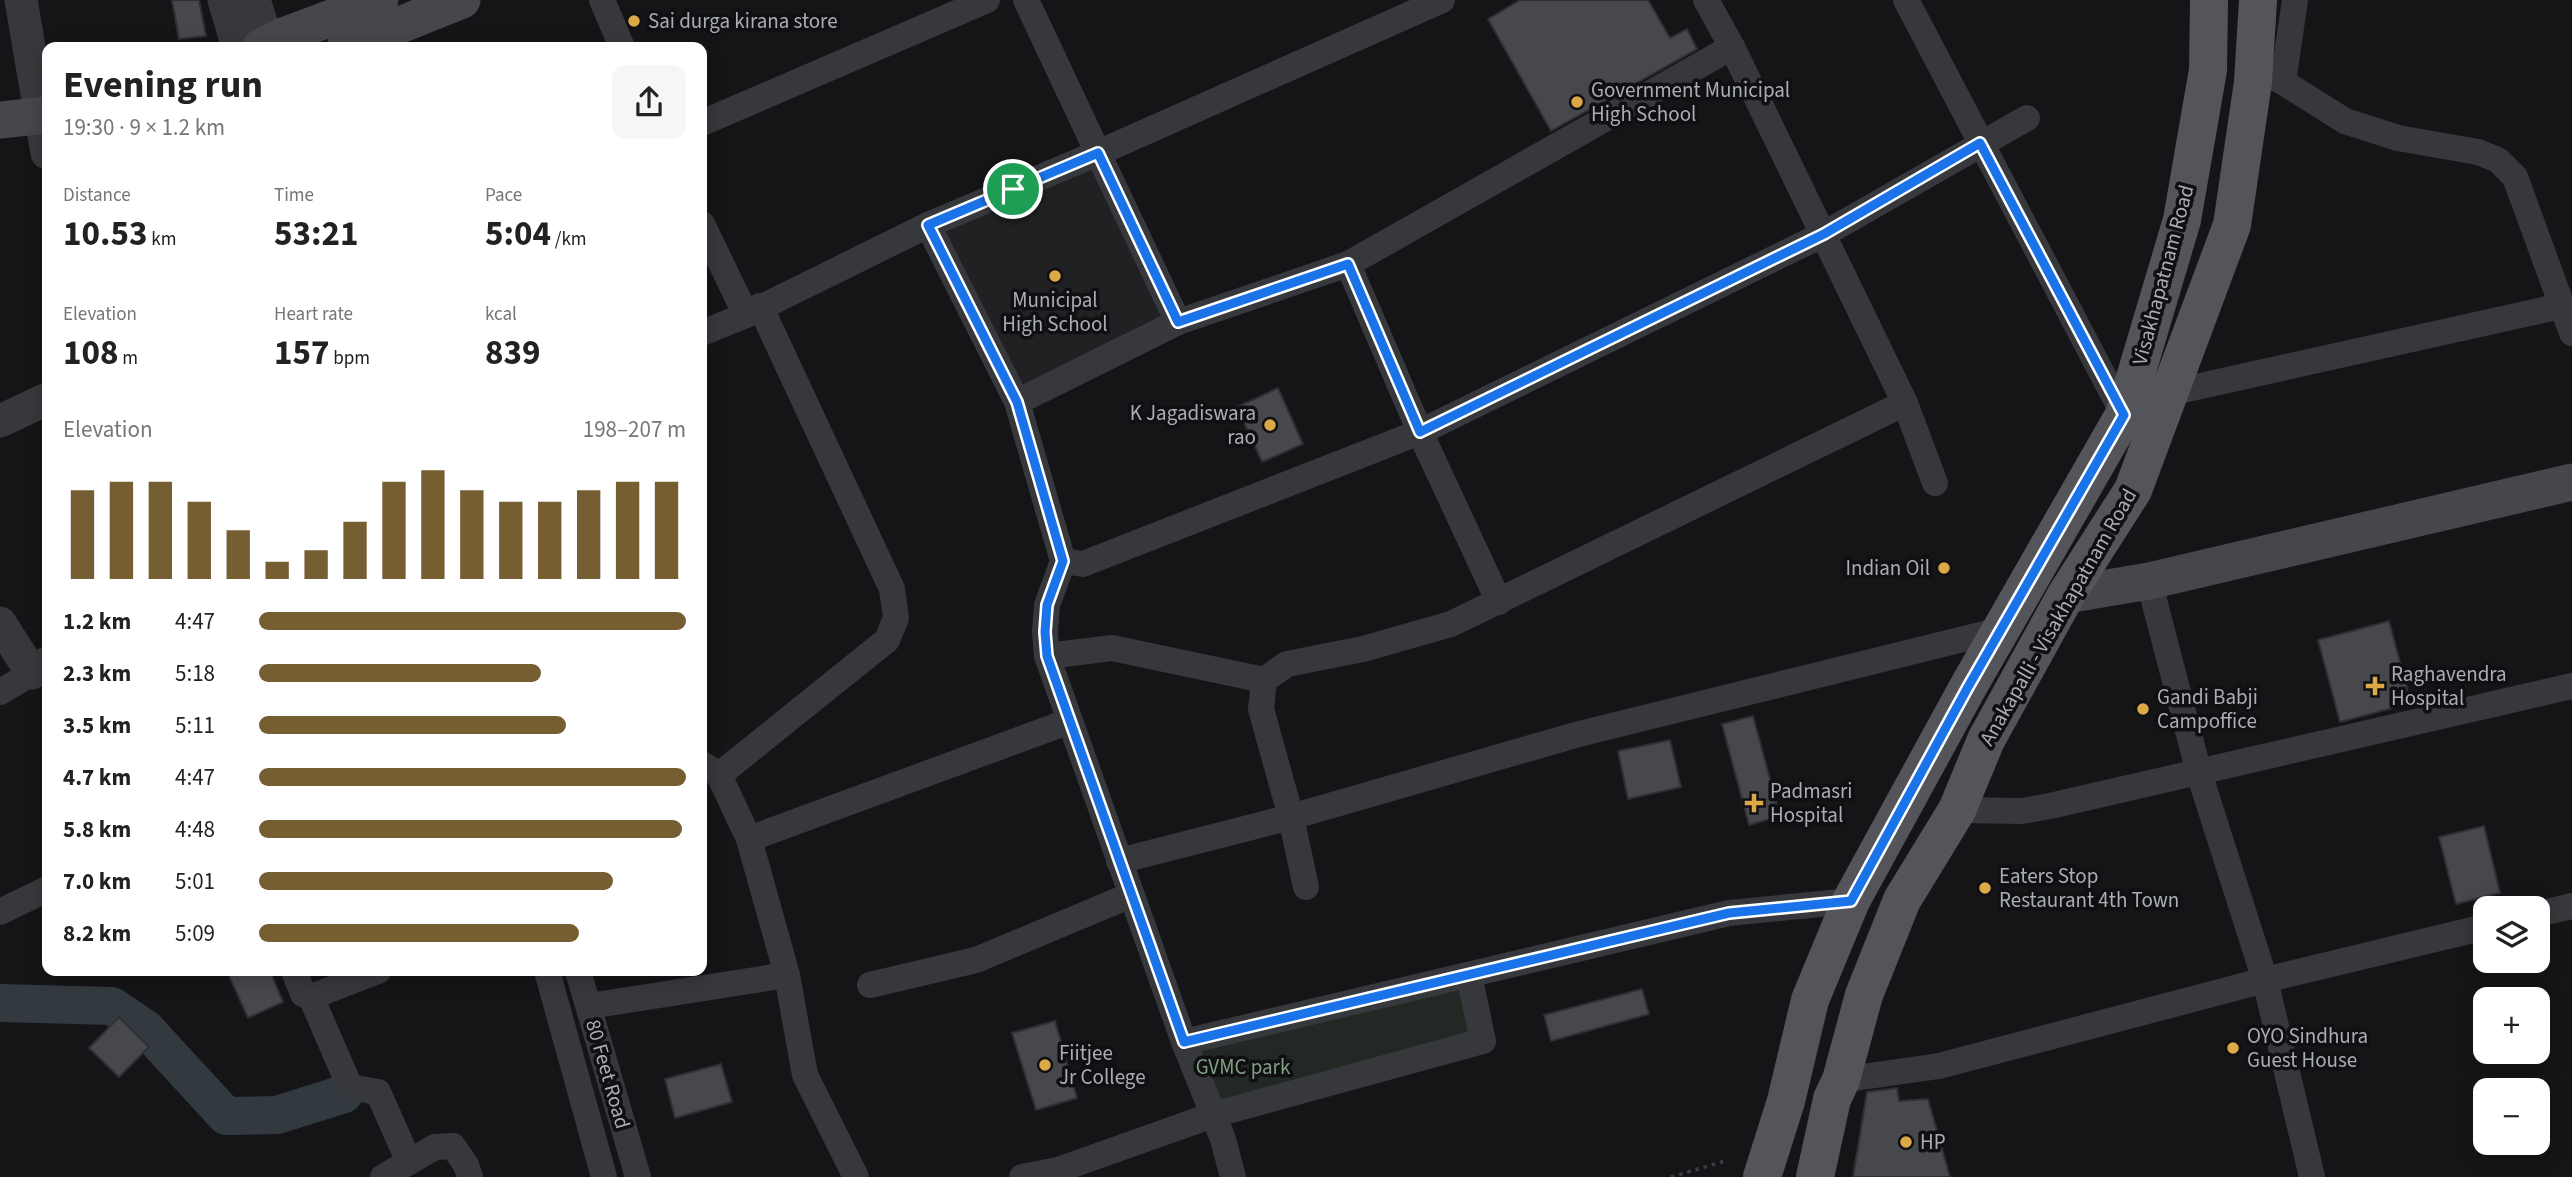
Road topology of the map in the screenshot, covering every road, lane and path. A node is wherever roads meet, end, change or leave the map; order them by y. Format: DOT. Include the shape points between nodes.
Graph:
graph roads {
  1 [pos="20,0"];
  2 [pos="224,0"];
  3 [pos="254,0"];
  4 [pos="380,0"];
  5 [pos="462,0"];
  6 [pos="601,0"];
  7 [pos="987,0"];
  8 [pos="1026,0"];
  9 [pos="1442,0"];
  10 [pos="1706,0"];
  11 [pos="1906,0"];
  12 [pos="2209,0"];
  13 [pos="2258,0"];
  14 [pos="2295,0"];
  15 [pos="256,42"];
  16 [pos="259,42"];
  17 [pos="270,42"];
  18 [pos="357,42"];
  19 [pos="620,42"];
  20 [pos="1732,47"];
  21 [pos="2269,74"];
  22 [pos="42,105"];
  23 [pos="42,115"];
  24 [pos="2027,118"];
  25 [pos="0,120"];
  26 [pos="707,120"];
  27 [pos="1980,143"];
  28 [pos="1098,153"];
  29 [pos="928,225"];
  30 [pos="707,232"];
  31 [pos="1824,234"];
  32 [pos="1348,264"];
  33 [pos="2561,306"];
  34 [pos="753,310"];
  35 [pos="1178,322"];
  36 [pos="707,331"];
  37 [pos="2572,333"];
  38 [pos="2169,393"];
  39 [pos="1017,402"];
  40 [pos="1905,403"];
  41 [pos="42,407"];
  42 [pos="2124,415"];
  43 [pos="0,421"];
  44 [pos="1420,432"];
  45 [pos="2572,482"];
  46 [pos="1935,483"];
  47 [pos="1063,561"];
  48 [pos="2150,581"];
  49 [pos="2066,595"];
  50 [pos="1499,602"];
  51 [pos="0,623"];
  52 [pos="2000,630"];
  53 [pos="1047,656"];
  54 [pos="40,668"];
  55 [pos="1264,680"];
  56 [pos="2572,685"];
  57 [pos="0,692"];
  58 [pos="1070,721"];
  59 [pos="707,767"];
  60 [pos="707,770"];
  61 [pos="2199,773"];
  62 [pos="1957,810"];
  63 [pos="1291,817"];
  64 [pos="749,839"];
  65 [pos="1119,861"];
  66 [pos="1306,887"];
  67 [pos="42,891"];
  68 [pos="1131,895"];
  69 [pos="1851,901"];
  70 [pos="2572,906"];
  71 [pos="0,912"];
  72 [pos="2550,912"];
  73 [pos="2473,930"];
  74 [pos="787,975"];
  75 [pos="1469,975"];
  76 [pos="296,976"];
  77 [pos="366,976"];
  78 [pos="548,976"];
  79 [pos="580,976"];
  80 [pos="2265,980"];
  81 [pos="870,985"];
  82 [pos="312,998"];
  83 [pos="589,1006"];
  84 [pos="1184,1042"];
  85 [pos="1841,1080"];
  86 [pos="1213,1115"];
  87 [pos="409,1162"];
  88 [pos="1754,1174"];
  89 [pos="383,1177"];
  90 [pos="470,1177"];
  91 [pos="604,1177"];
  92 [pos="638,1177"];
  93 [pos="856,1177"];
  94 [pos="1022,1177"];
  95 [pos="1233,1177"];
  96 [pos="1671,1177"];
  97 [pos="1815,1177"];
  98 [pos="2312,1177"];
  1 -- 22 [label="street"];
  2 -- 15 [label="street"];
  3 -- 16 [label="street"];
  4 -- 17 [label="main road"];
  5 -- 18 [label="main road"];
  6 -- 19 [label="street"];
  7 -- 26 [label="street"];
  8 -- 28 [label="street"];
  9 -- 28 [label="street"];
  10 -- 20 [label="street"];
  11 -- 27 [label="street"];
  12 -- 42 [label="main road, Visakhapatnam Road" via="2208,70 2182,220"];
  13 -- 21 [label="main road, Anakapalli - Visakhapatnam Road"];
  14 -- 21 [label="street"];
  20 -- 31 [label="street"];
  20 -- 32 [label="street"];
  21 -- 33 [label="street" via="2345,121 2498,160 2515,177"];
  21 -- 38 [label="main road, Anakapalli - Visakhapatnam Road" via="2232,225"];
  23 -- 25 [label="main road"];
  24 -- 27 [label="street"];
  27 -- 31 [label="street"];
  27 -- 42 [label="street"];
  28 -- 29 [label="street"];
  28 -- 35 [label="street"];
  29 -- 34 [label="street"];
  29 -- 39 [label="street"];
  30 -- 34 [label="street"];
  31 -- 40 [label="street"];
  31 -- 44 [label="street"];
  32 -- 35 [label="street"];
  32 -- 44 [label="street"];
  33 -- 37 [label="street"];
  33 -- 38 [label="street"];
  34 -- 36 [label="street"];
  34 -- 59 [label="street" via="892,589 896,618 887,640"];
  35 -- 39 [label="street"];
  38 -- 49 [label="main road, Anakapalli - Visakhapatnam Road" via="2133,490"];
  39 -- 47 [label="street"];
  40 -- 46 [label="street"];
  40 -- 50 [label="street"];
  41 -- 43 [label="street"];
  42 -- 52 [label="main road, Visakhapatnam Road"];
  44 -- 47 [label="street" via="1083,564"];
  44 -- 50 [label="street"];
  45 -- 48 [label="main road"];
  47 -- 53 [label="street" via="1047,605"];
  48 -- 49 [label="main road"];
  48 -- 61 [label="street"];
  49 -- 62 [label="main road, Anakapalli - Visakhapatnam Road" via="1986,740"];
  50 -- 55 [label="street" via="1451,624 1287,664"];
  51 -- 54 [label="street"];
  52 -- 63 [label="street" via="1579,734"];
  52 -- 69 [label="main road, Visakhapatnam Road"];
  53 -- 55 [label="street" via="1111,648"];
  53 -- 58 [label="street"];
  54 -- 57 [label="street"];
  55 -- 63 [label="street" via="1261,709"];
  56 -- 61 [label="street"];
  58 -- 64 [label="street"];
  58 -- 65 [label="street"];
  60 -- 64 [label="street"];
  61 -- 62 [label="street" via="2022,811"];
  61 -- 80 [label="street"];
  62 -- 85 [label="main road, Anakapalli - Visakhapatnam Road" via="1902,900 1864,995"];
  63 -- 65 [label="street"];
  63 -- 66 [label="street"];
  64 -- 74 [label="street"];
  65 -- 68 [label="street"];
  67 -- 71 [label="street"];
  68 -- 81 [label="street" via="976,960"];
  68 -- 84 [label="street"];
  69 -- 75 [label="street" via="1729,913"];
  69 -- 88 [label="main road, Visakhapatnam Road" via="1810,1000 1786,1101"];
  70 -- 72 [label="street"];
  73 -- 80 [label="street"];
  74 -- 83 [label="street"];
  74 -- 93 [label="street" via="805,1075"];
  75 -- 84 [label="street"];
  75 -- 86 [label="street" via="1483,1041"];
  76 -- 82 [label="street" via="303,994"];
  77 -- 82 [label="street"];
  78 -- 91 [label="street, 80 Feet Road"];
  79 -- 83 [label="street, 80 Feet Road"];
  80 -- 85 [label="street" via="1939,1066"];
  80 -- 98 [label="street"];
  82 -- 87 [label="street" via="350,1087 378,1092"];
  83 -- 92 [label="street, 80 Feet Road"];
  84 -- 86 [label="street"];
  85 -- 97 [label="main road, Anakapalli - Visakhapatnam Road" via="1832,1099"];
  86 -- 94 [label="street" via="1058,1170"];
  86 -- 95 [label="street"];
  87 -- 89 [label="street"];
  87 -- 90 [label="street" via="435,1147 453,1146"];
  88 -- 96 [label="path"];
}
